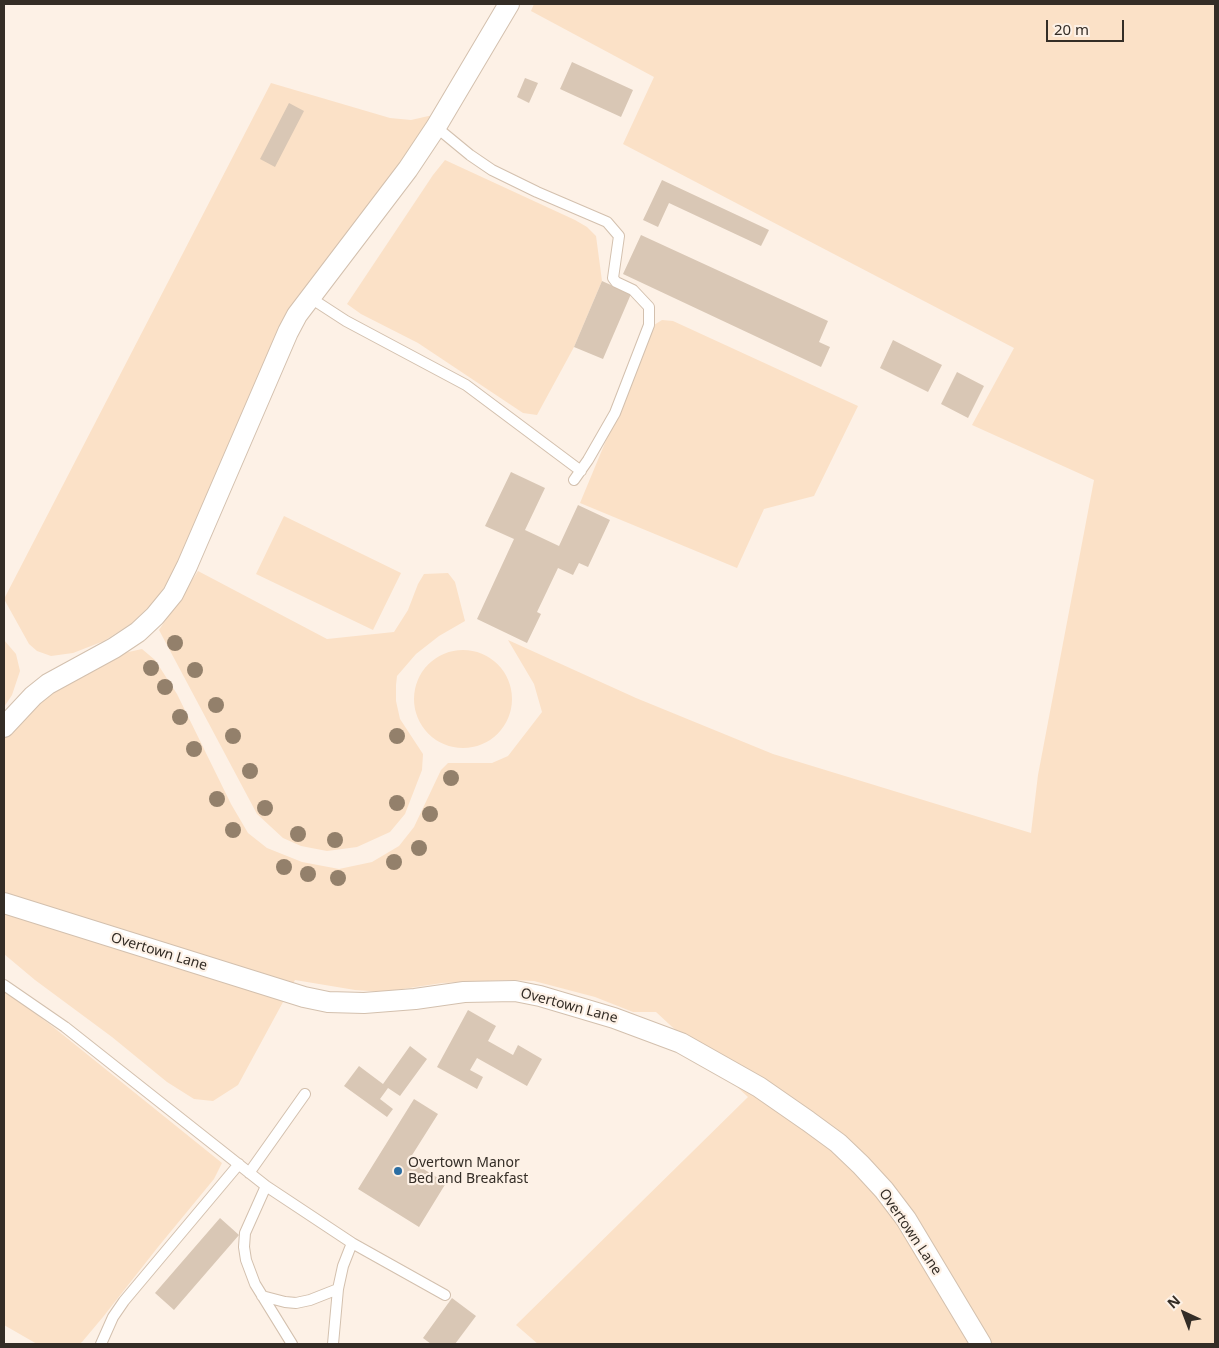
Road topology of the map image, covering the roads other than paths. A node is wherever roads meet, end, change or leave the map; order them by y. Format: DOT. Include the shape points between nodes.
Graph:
graph roads {
  1 [pos="509,4"];
  2 [pos="436,128"];
  3 [pos="308,297"];
  4 [pos="580,471"];
  5 [pos="574,480"];
  6 [pos="4,727"];
  7 [pos="4,903"];
  8 [pos="4,985"];
  9 [pos="305,1094"];
  10 [pos="239,1164"];
  11 [pos="249,1173"];
  12 [pos="266,1186"];
  13 [pos="352,1243"];
  14 [pos="338,1288"];
  15 [pos="445,1295"];
  16 [pos="262,1296"];
  17 [pos="101,1344"];
  18 [pos="292,1344"];
  19 [pos="333,1344"];
  20 [pos="981,1344"];
  1 -- 2 [label="street"];
  2 -- 3 [label="street"];
  2 -- 4 [label="lane" via="492,170 607,222 619,236 613,278 633,290 649,307 649,325 618,405 604,435"];
  3 -- 4 [label="lane" via="466,385"];
  3 -- 6 [label="street" via="288,332 173,594 138,632 48,684"];
  4 -- 5 [label="lane"];
  7 -- 20 [label="street, Overtown Lane" via="328,1002 364,1003 464,992 515,991 614,1018 681,1043 759,1087 830,1138 861,1165 906,1219"];
  8 -- 10 [label="lane" via="65,1027"];
  9 -- 11 [label="lane"];
  10 -- 11 [label="lane"];
  10 -- 17 [label="lane" via="124,1301"];
  11 -- 12 [label="lane"];
  12 -- 13 [label="lane"];
  12 -- 16 [label="lane" via="245,1233 244,1247 249,1270"];
  13 -- 14 [label="lane"];
  13 -- 15 [label="lane"];
  14 -- 16 [label="lane" via="296,1303"];
  14 -- 19 [label="lane"];
  16 -- 18 [label="lane"];
}
